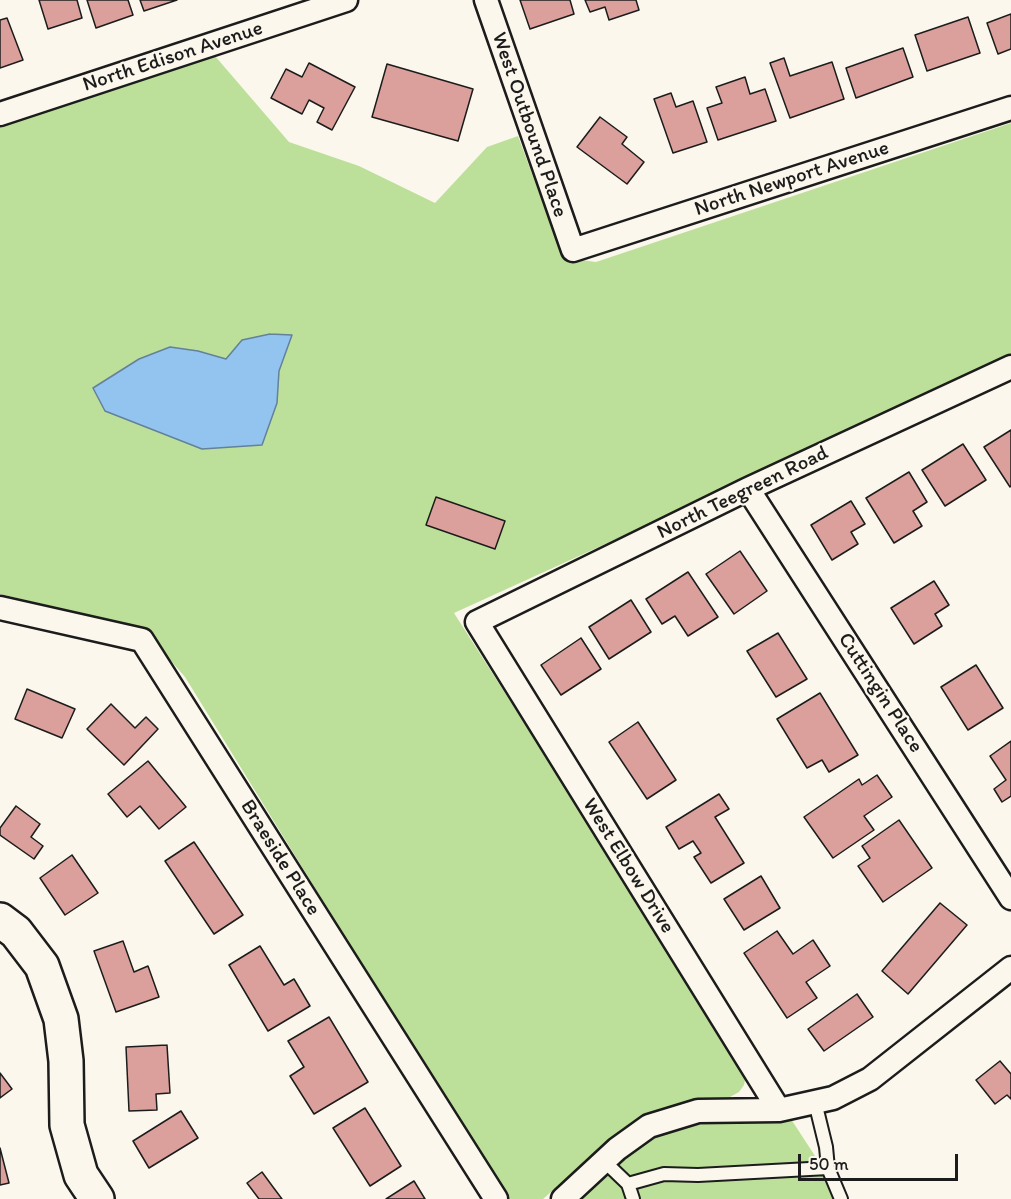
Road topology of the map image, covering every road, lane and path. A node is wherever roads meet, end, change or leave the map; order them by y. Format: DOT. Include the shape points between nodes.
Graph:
graph roads {
  1 [pos="346,0"];
  2 [pos="486,0"];
  3 [pos="1011,108"];
  4 [pos="0,114"];
  5 [pos="573,250"];
  6 [pos="1011,367"];
  7 [pos="748,489"];
  8 [pos="0,608"];
  9 [pos="477,622"];
  10 [pos="1011,898"];
  11 [pos="0,920"];
  12 [pos="1011,968"];
  13 [pos="814,1102"];
  14 [pos="778,1110"];
  15 [pos="604,1161"];
  16 [pos="828,1168"];
  17 [pos="628,1184"];
  18 [pos="97,1199"];
  19 [pos="496,1199"];
  20 [pos="563,1199"];
  21 [pos="633,1199"];
  22 [pos="841,1199"];
  1 -- 4 [label="street, North Edison Avenue"];
  2 -- 5 [label="street, West Outbound Place"];
  3 -- 5 [label="street, North Newport Avenue"];
  6 -- 7 [label="street, North Teegreen Road"];
  7 -- 9 [label="street, North Teegreen Road"];
  7 -- 10 [label="street, Cuttingin Place"];
  8 -- 19 [label="street, Braeside Place" via="142,640"];
  9 -- 14 [label="street, West Elbow Drive"];
  11 -- 18 [label="street" via="16,932 42,966 61,1019 66,1061 66,1125 81,1175"];
  12 -- 13 [label="street" via="870,1079 833,1098"];
  13 -- 14 [label="street"];
  13 -- 16 [label="lane"];
  14 -- 15 [label="street" via="698,1111 649,1126"];
  15 -- 17 [label="lane"];
  15 -- 20 [label="street"];
  16 -- 17 [label="lane" via="664,1174"];
  16 -- 22 [label="lane"];
  17 -- 21 [label="lane"];
}
